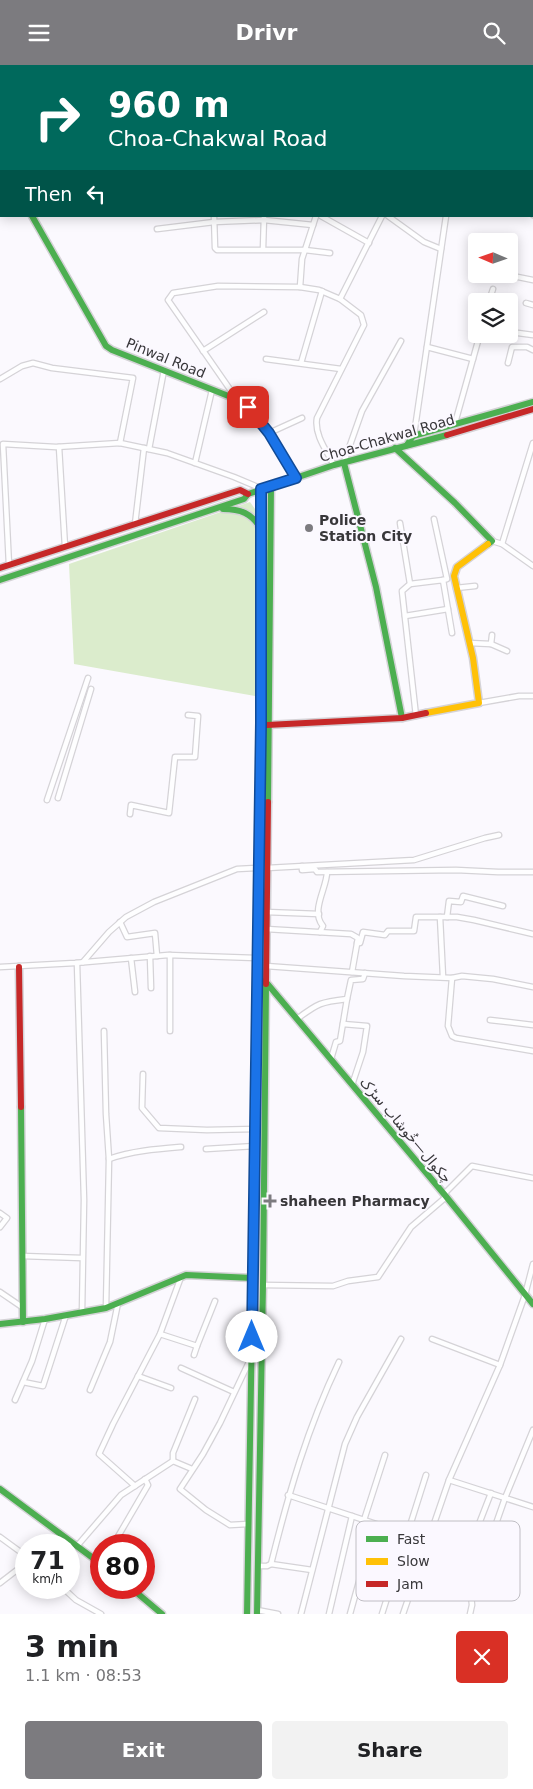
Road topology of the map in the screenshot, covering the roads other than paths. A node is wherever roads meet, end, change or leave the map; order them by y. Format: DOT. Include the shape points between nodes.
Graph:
graph roads {
  1 [pos="33,217"];
  2 [pos="316,217"];
  3 [pos="323,217"];
  4 [pos="382,217"];
  5 [pos="389,217"];
  6 [pos="446,217"];
  7 [pos="264,218"];
  8 [pos="214,219"];
  9 [pos="313,225"];
  10 [pos="157,229"];
  11 [pos="369,243"];
  12 [pos="263,249"];
  13 [pos="441,249"];
  14 [pos="305,250"];
  15 [pos="330,253"];
  16 [pos="518,277"];
  17 [pos="533,280"];
  18 [pos="300,287"];
  19 [pos="493,289"];
  20 [pos="322,291"];
  21 [pos="492,293"];
  22 [pos="340,299"];
  23 [pos="526,303"];
  24 [pos="533,305"];
  25 [pos="264,312"];
  26 [pos="518,333"];
  27 [pos="533,335"];
  28 [pos="401,341"];
  29 [pos="477,343"];
  30 [pos="427,347"];
  31 [pos="533,350"];
  32 [pos="203,351"];
  33 [pos="266,359"];
  34 [pos="473,359"];
  35 [pos="301,363"];
  36 [pos="508,363"];
  37 [pos="341,369"];
  38 [pos="164,370"];
  39 [pos="0,379"];
  40 [pos="212,390"];
  41 [pos="236,399"];
  42 [pos="533,402"];
  43 [pos="533,409"];
  44 [pos="302,418"];
  45 [pos="454,424"];
  46 [pos="269,433"];
  47 [pos="414,436"];
  48 [pos="120,443"];
  49 [pos="533,443"];
  50 [pos="406,445"];
  51 [pos="59,447"];
  52 [pos="147,448"];
  53 [pos="395,448"];
  54 [pos="2,453"];
  55 [pos="195,463"];
  56 [pos="344,463"];
  57 [pos="334,465"];
  58 [pos="296,478"];
  59 [pos="271,486"];
  60 [pos="261,489"];
  61 [pos="248,494"];
  62 [pos="204,513"];
  63 [pos="0,517"];
  64 [pos="7,517"];
  65 [pos="434,519"];
  66 [pos="400,523"];
  67 [pos="135,525"];
  68 [pos="261,529"];
  69 [pos="492,541"];
  70 [pos="502,544"];
  71 [pos="65,547"];
  72 [pos="9,565"];
  73 [pos="533,566"];
  74 [pos="0,568"];
  75 [pos="0,580"];
  76 [pos="443,580"];
  77 [pos="410,584"];
  78 [pos="475,586"];
  79 [pos="456,588"];
  80 [pos="448,609"];
  81 [pos="405,616"];
  82 [pos="452,633"];
  83 [pos="492,635"];
  84 [pos="469,643"];
  85 [pos="491,644"];
  86 [pos="507,651"];
  87 [pos="88,677"];
  88 [pos="92,689"];
  89 [pos="533,696"];
  90 [pos="479,703"];
  91 [pos="188,715"];
  92 [pos="416,716"];
  93 [pos="402,718"];
  94 [pos="261,723"];
  95 [pos="268,726"];
  96 [pos="58,798"];
  97 [pos="48,800"];
  98 [pos="130,814"];
  99 [pos="500,835"];
  100 [pos="302,866"];
  101 [pos="262,868"];
  102 [pos="326,871"];
  103 [pos="533,872"];
  104 [pos="503,906"];
  105 [pos="266,911"];
  106 [pos="318,914"];
  107 [pos="440,917"];
  108 [pos="447,917"];
  109 [pos="120,922"];
  110 [pos="266,929"];
  111 [pos="320,933"];
  112 [pos="533,934"];
  113 [pos="357,943"];
  114 [pos="170,955"];
  115 [pos="150,956"];
  116 [pos="157,956"];
  117 [pos="131,958"];
  118 [pos="258,958"];
  119 [pos="80,963"];
  120 [pos="266,966"];
  121 [pos="0,967"];
  122 [pos="19,967"];
  123 [pos="352,972"];
  124 [pos="365,973"];
  125 [pos="258,974"];
  126 [pos="442,977"];
  127 [pos="452,978"];
  128 [pos="266,982"];
  129 [pos="533,987"];
  130 [pos="151,988"];
  131 [pos="135,992"];
  132 [pos="347,999"];
  133 [pos="297,1019"];
  134 [pos="490,1019"];
  135 [pos="343,1024"];
  136 [pos="533,1025"];
  137 [pos="104,1031"];
  138 [pos="170,1031"];
  139 [pos="533,1051"];
  140 [pos="331,1059"];
  141 [pos="257,1066"];
  142 [pos="266,1067"];
  143 [pos="143,1074"];
  144 [pos="352,1085"];
  145 [pos="256,1129"];
  146 [pos="255,1146"];
  147 [pos="181,1147"];
  148 [pos="206,1149"];
  149 [pos="109,1159"];
  150 [pos="533,1178"];
  151 [pos="445,1195"];
  152 [pos="0,1213"];
  153 [pos="0,1227"];
  154 [pos="22,1256"];
  155 [pos="82,1258"];
  156 [pos="533,1264"];
  157 [pos="181,1277"];
  158 [pos="253,1278"];
  159 [pos="263,1285"];
  160 [pos="0,1292"];
  161 [pos="525,1295"];
  162 [pos="215,1301"];
  163 [pos="118,1303"];
  164 [pos="533,1304"];
  165 [pos="22,1307"];
  166 [pos="106,1308"];
  167 [pos="82,1313"];
  168 [pos="66,1315"];
  169 [pos="46,1319"];
  170 [pos="22,1323"];
  171 [pos="0,1324"];
  172 [pos="160,1334"];
  173 [pos="401,1339"];
  174 [pos="432,1339"];
  175 [pos="197,1346"];
  176 [pos="252,1354"];
  177 [pos="194,1355"];
  178 [pos="339,1361"];
  179 [pos="500,1365"];
  180 [pos="181,1368"];
  181 [pos="138,1376"];
  182 [pos="23,1382"];
  183 [pos="171,1387"];
  184 [pos="90,1389"];
  185 [pos="234,1391"];
  186 [pos="195,1399"];
  187 [pos="15,1401"];
  188 [pos="533,1429"];
  189 [pos="385,1455"];
  190 [pos="173,1461"];
  191 [pos="192,1469"];
  192 [pos="426,1475"];
  193 [pos="145,1479"];
  194 [pos="448,1480"];
  195 [pos="135,1486"];
  196 [pos="0,1489"];
  197 [pos="491,1493"];
  198 [pos="288,1495"];
  199 [pos="505,1498"];
  200 [pos="533,1507"];
  201 [pos="327,1508"];
  202 [pos="352,1516"];
  203 [pos="364,1520"];
  204 [pos="411,1521"];
  205 [pos="435,1521"];
  206 [pos="481,1521"];
  207 [pos="497,1521"];
  208 [pos="250,1524"];
  209 [pos="61,1534"];
  210 [pos="120,1534"];
  211 [pos="0,1537"];
  212 [pos="80,1543"];
  213 [pos="15,1548"];
  214 [pos="271,1564"];
  215 [pos="258,1566"];
  216 [pos="312,1570"];
  217 [pos="15,1571"];
  218 [pos="0,1583"];
  219 [pos="356,1592"];
  220 [pos="75,1599"];
  221 [pos="144,1599"];
  222 [pos="386,1601"];
  223 [pos="407,1601"];
  224 [pos="471,1601"];
  225 [pos="257,1612"];
  226 [pos="101,1614"];
  227 [pos="162,1614"];
  228 [pos="247,1614"];
  229 [pos="278,1614"];
  230 [pos="302,1614"];
  231 [pos="329,1614"];
  232 [pos="350,1614"];
  233 [pos="382,1614"];
  234 [pos="403,1614"];
  235 [pos="470,1614"];
  1 -- 38 [label="main road, Pinwal Road" via="106,345"];
  2 -- 9 [label="street"];
  3 -- 11 [label="street"];
  4 -- 11 [label="street"];
  5 -- 13 [label="street" via="424,242"];
  6 -- 13 [label="street"];
  7 -- 8 [label="street"];
  7 -- 9 [label="street"];
  7 -- 12 [label="street"];
  8 -- 10 [label="street"];
  8 -- 12 [label="street" via="216,250"];
  9 -- 14 [label="street"];
  11 -- 22 [label="street"];
  12 -- 14 [label="street"];
  13 -- 30 [label="street"];
  14 -- 15 [label="street"];
  14 -- 18 [label="street"];
  16 -- 17 [label="street"];
  18 -- 20 [label="street"];
  18 -- 32 [label="street" via="218,286 173,293 168,300"];
  19 -- 21 [label="street"];
  20 -- 22 [label="street"];
  20 -- 35 [label="street"];
  22 -- 37 [label="street" via="361,315 364,325"];
  23 -- 24 [label="street"];
  25 -- 32 [label="street"];
  26 -- 27 [label="street"];
  28 -- 56 [label="street" via="362,411"];
  29 -- 34 [label="street"];
  30 -- 34 [label="street"];
  30 -- 47 [label="street"];
  31 -- 36 [label="street" via="512,347"];
  32 -- 41 [label="street"];
  33 -- 35 [label="street"];
  34 -- 45 [label="street"];
  35 -- 37 [label="street"];
  37 -- 57 [label="street" via="315,425"];
  38 -- 40 [label="main road, Pinwal Road"];
  38 -- 52 [label="street"];
  39 -- 48 [label="street" via="32,363 60,370 133,378"];
  40 -- 41 [label="main road, Pinwal Road"];
  40 -- 55 [label="street"];
  41 -- 46 [label="main road, Pinwal Road" via="248,407"];
  42 -- 45 [label="main road"];
  43 -- 50 [label="main road, Choa-Chakwal Road"];
  44 -- 46 [label="street"];
  45 -- 47 [label="main road"];
  46 -- 58 [label="main road, Pinwal Road"];
  47 -- 50 [label="main road"];
  48 -- 51 [label="street"];
  48 -- 52 [label="street"];
  49 -- 70 [label="street"];
  50 -- 53 [label="main road, Choa-Chakwal Road"];
  51 -- 54 [label="street" via="3,444"];
  51 -- 71 [label="street"];
  52 -- 55 [label="street"];
  52 -- 67 [label="street"];
  53 -- 56 [label="main road, Choa-Chakwal Road"];
  53 -- 69 [label="main road"];
  54 -- 64 [label="street"];
  55 -- 60 [label="street"];
  56 -- 57 [label="main road, Choa-Chakwal Road"];
  56 -- 93 [label="main road" via="376,587"];
  57 -- 58 [label="main road, Choa-Chakwal Road"];
  58 -- 59 [label="main road, Choa-Chakwal Road"];
  59 -- 60 [label="main road, Choa-Chakwal Road"];
  59 -- 95 [label="main road"];
  60 -- 61 [label="main road, Choa-Chakwal Road"];
  60 -- 68 [label="main road"];
  61 -- 62 [label="main road" via="244,499"];
  61 -- 67 [label="main road" via="240,490"];
  62 -- 68 [label="main road" via="242,510 253,516"];
  62 -- 75 [label="main road"];
  63 -- 64 [label="street"];
  64 -- 72 [label="street"];
  65 -- 76 [label="street" via="447,579"];
  66 -- 77 [label="street"];
  67 -- 71 [label="main road"];
  68 -- 94 [label="main road"];
  69 -- 70 [label="street"];
  69 -- 79 [label="main road" via="454,570"];
  70 -- 73 [label="street"];
  71 -- 72 [label="main road"];
  72 -- 74 [label="main road"];
  76 -- 77 [label="street"];
  76 -- 80 [label="street"];
  77 -- 81 [label="street" via="402,591"];
  78 -- 79 [label="street"];
  79 -- 84 [label="main road"];
  80 -- 81 [label="street"];
  80 -- 82 [label="street"];
  81 -- 92 [label="street"];
  83 -- 85 [label="street"];
  84 -- 85 [label="street"];
  84 -- 90 [label="main road"];
  85 -- 86 [label="street"];
  87 -- 97 [label="street"];
  88 -- 96 [label="street"];
  89 -- 90 [label="street"];
  90 -- 92 [label="main road"];
  91 -- 98 [label="street" via="198,717 195,757 175,757 169,813 131,805"];
  92 -- 93 [label="main road"];
  93 -- 95 [label="main road"];
  94 -- 95 [label="main road"];
  94 -- 101 [label="main road"];
  95 -- 101 [label="main road"];
  99 -- 100 [label="street" via="414,860"];
  100 -- 101 [label="street"];
  100 -- 102 [label="street" via="302,870"];
  101 -- 105 [label="main road"];
  101 -- 109 [label="street" via="237,869 154,902"];
  101 -- 118 [label="main road"];
  102 -- 103 [label="street"];
  102 -- 106 [label="street"];
  104 -- 108 [label="street" via="463,896 461,902 449,901"];
  105 -- 106 [label="street"];
  105 -- 110 [label="main road"];
  106 -- 111 [label="street" via="323,926"];
  107 -- 108 [label="street"];
  107 -- 113 [label="street" via="416,917 414,931 388,931 385,935 362,932 360,943"];
  107 -- 126 [label="street"];
  108 -- 112 [label="street"];
  109 -- 116 [label="street" via="127,937 155,933"];
  109 -- 119 [label="street"];
  110 -- 111 [label="street"];
  110 -- 120 [label="main road"];
  111 -- 113 [label="street" via="351,935 358,938"];
  113 -- 123 [label="street"];
  114 -- 116 [label="street"];
  114 -- 118 [label="street"];
  114 -- 138 [label="street"];
  115 -- 116 [label="street"];
  115 -- 117 [label="street"];
  115 -- 130 [label="street"];
  117 -- 119 [label="street"];
  117 -- 131 [label="street"];
  118 -- 125 [label="main road"];
  119 -- 122 [label="street"];
  119 -- 155 [label="street"];
  120 -- 123 [label="street"];
  120 -- 128 [label="main road"];
  121 -- 122 [label="street"];
  122 -- 154 [label="main road"];
  123 -- 124 [label="street"];
  124 -- 126 [label="street"];
  124 -- 132 [label="street" via="363,979 351,980"];
  125 -- 128 [label="main road, چکوال—خُوشاب سڑک"];
  125 -- 141 [label="main road"];
  126 -- 127 [label="street"];
  127 -- 129 [label="street" via="462,975"];
  127 -- 139 [label="street" via="448,1026 452,1036"];
  128 -- 133 [label="main road, چکوال—خُوشاب سڑک"];
  128 -- 142 [label="main road"];
  132 -- 133 [label="street" via="315,1005"];
  132 -- 135 [label="street"];
  133 -- 140 [label="main road, چکوال—خُوشاب سڑک"];
  134 -- 136 [label="street"];
  135 -- 140 [label="street" via="340,1041 336,1042"];
  135 -- 144 [label="street" via="367,1026 363,1052"];
  137 -- 149 [label="street"];
  140 -- 144 [label="main road, چکوال—خُوشاب سڑک"];
  141 -- 142 [label="main road"];
  141 -- 145 [label="main road"];
  142 -- 159 [label="main road"];
  143 -- 145 [label="street" via="142,1107 159,1128"];
  144 -- 151 [label="main road, چکوال—خُوشاب سڑک"];
  145 -- 146 [label="main road"];
  146 -- 148 [label="street"];
  146 -- 158 [label="main road"];
  147 -- 149 [label="street"];
  149 -- 166 [label="street"];
  150 -- 151 [label="street" via="472,1165"];
  151 -- 159 [label="street" via="411,1227 378,1277 333,1286"];
  151 -- 161 [label="main road, چکوال—خُوشاب سڑک"];
  152 -- 153 [label="street" via="7,1218"];
  154 -- 155 [label="street"];
  154 -- 165 [label="main road"];
  155 -- 167 [label="street"];
  156 -- 161 [label="street"];
  157 -- 158 [label="main road"];
  157 -- 163 [label="main road"];
  157 -- 172 [label="street"];
  158 -- 176 [label="main road"];
  159 -- 215 [label="main road"];
  160 -- 165 [label="street"];
  161 -- 164 [label="main road, چکوال—خُوشاب سڑک"];
  161 -- 179 [label="street"];
  162 -- 175 [label="street"];
  163 -- 166 [label="main road"];
  163 -- 184 [label="street" via="110,1342"];
  165 -- 170 [label="main road"];
  166 -- 167 [label="main road"];
  167 -- 168 [label="main road"];
  168 -- 169 [label="main road"];
  168 -- 182 [label="street" via="43,1386"];
  169 -- 170 [label="main road"];
  169 -- 182 [label="street"];
  170 -- 171 [label="main road"];
  172 -- 175 [label="street"];
  172 -- 181 [label="street"];
  173 -- 201 [label="street" via="344,1444"];
  174 -- 179 [label="street"];
  175 -- 177 [label="street"];
  176 -- 185 [label="street"];
  176 -- 208 [label="main road"];
  178 -- 198 [label="street" via="320,1401"];
  179 -- 194 [label="street"];
  180 -- 185 [label="street"];
  181 -- 183 [label="street"];
  181 -- 195 [label="street" via="99,1454"];
  182 -- 187 [label="street"];
  185 -- 191 [label="street" via="220,1423"];
  186 -- 190 [label="street" via="173,1453"];
  188 -- 199 [label="street"];
  189 -- 203 [label="street"];
  190 -- 191 [label="street"];
  190 -- 193 [label="street"];
  191 -- 208 [label="street" via="180,1489 230,1525"];
  192 -- 204 [label="street"];
  193 -- 195 [label="street"];
  193 -- 210 [label="street" via="148,1485"];
  194 -- 197 [label="street"];
  194 -- 205 [label="street"];
  195 -- 212 [label="street" via="121,1495"];
  196 -- 209 [label="main road"];
  197 -- 199 [label="street"];
  197 -- 206 [label="street"];
  198 -- 201 [label="street"];
  198 -- 214 [label="street"];
  199 -- 200 [label="street"];
  199 -- 207 [label="street"];
  201 -- 202 [label="street"];
  201 -- 216 [label="street"];
  202 -- 203 [label="street"];
  202 -- 231 [label="street"];
  208 -- 228 [label="main road"];
  211 -- 213 [label="street"];
  214 -- 215 [label="street"];
  214 -- 216 [label="street"];
  215 -- 225 [label="main road"];
  216 -- 230 [label="street"];
  217 -- 218 [label="street"];
  219 -- 232 [label="street"];
  220 -- 226 [label="street"];
  221 -- 227 [label="main road"];
  222 -- 233 [label="street"];
  223 -- 234 [label="street"];
  224 -- 235 [label="street"];
  225 -- 229 [label="street"];
}
